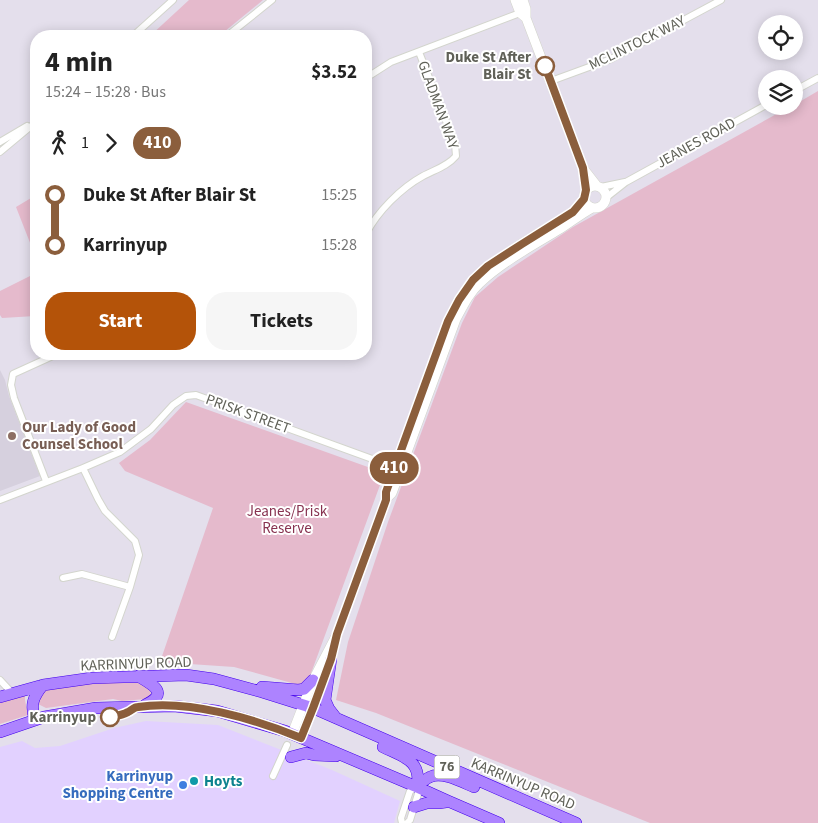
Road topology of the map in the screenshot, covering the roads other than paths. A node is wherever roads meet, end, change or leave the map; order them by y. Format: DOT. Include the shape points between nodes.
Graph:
graph roads {
  1 [pos="174,0"];
  2 [pos="272,0"];
  3 [pos="515,0"];
  4 [pos="523,0"];
  5 [pos="721,0"];
  6 [pos="523,16"];
  7 [pos="140,30"];
  8 [pos="234,30"];
  9 [pos="419,52"];
  10 [pos="372,74"];
  11 [pos="818,78"];
  12 [pos="551,82"];
  13 [pos="803,86"];
  14 [pos="758,109"];
  15 [pos="30,124"];
  16 [pos="30,126"];
  17 [pos="0,141"];
  18 [pos="2,151"];
  19 [pos="583,168"];
  20 [pos="626,182"];
  21 [pos="599,187"];
  22 [pos="585,194"];
  23 [pos="606,197"];
  24 [pos="592,208"];
  25 [pos="372,223"];
  26 [pos="43,360"];
  27 [pos="83,468"];
  28 [pos="398,468"];
  29 [pos="46,481"];
  30 [pos="0,500"];
  31 [pos="63,578"];
  32 [pos="130,587"];
  33 [pos="337,634"];
  34 [pos="112,637"];
  35 [pos="331,659"];
  36 [pos="138,676"];
  37 [pos="214,679"];
  38 [pos="0,680"];
  39 [pos="313,680"];
  40 [pos="43,685"];
  41 [pos="12,693"];
  42 [pos="0,697"];
  43 [pos="308,706"];
  44 [pos="136,707"];
  45 [pos="337,719"];
  46 [pos="35,720"];
  47 [pos="358,728"];
  48 [pos="0,732"];
  49 [pos="293,739"];
  50 [pos="343,756"];
  51 [pos="291,757"];
  52 [pos="273,776"];
  53 [pos="417,787"];
  54 [pos="448,802"];
  55 [pos="537,807"];
  56 [pos="414,808"];
  57 [pos="402,823"];
  58 [pos="407,823"];
  59 [pos="499,823"];
  60 [pos="576,823"];
  1 -- 7 [label="street"];
  2 -- 8 [label="street"];
  3 -- 6 [label="main road"];
  4 -- 6 [label="main road" via="526,9"];
  5 -- 12 [label="street, MCLINTOCK WAY" via="611,59"];
  6 -- 9 [label="street"];
  6 -- 12 [label="main road"];
  9 -- 10 [label="street" via="391,62"];
  9 -- 25 [label="street, GLADMAN WAY" via="455,144 456,156 399,192"];
  11 -- 13 [label="street"];
  12 -- 19 [label="main road"];
  14 -- 20 [label="street, JEANES ROAD"];
  15 -- 17 [label="street"];
  16 -- 18 [label="street"];
  17 -- 18 [label="street"];
  19 -- 21 [label="main road"];
  19 -- 22 [label="main road"];
  20 -- 21 [label="street, JEANES ROAD"];
  20 -- 23 [label="street, JEANES ROAD"];
  21 -- 22 [label="main road, JEANES ROAD" via="591,187"];
  21 -- 23 [label="main road"];
  22 -- 24 [label="main road" via="587,204"];
  22 -- 28 [label="main road, JEANES ROAD" via="573,212 488,266 463,293 448,321"];
  23 -- 24 [label="main road, JEANES ROAD" via="602,206"];
  24 -- 28 [label="main road, JEANES ROAD" via="494,272 470,296 456,319"];
  26 -- 29 [label="street" via="13,374 11,385"];
  27 -- 28 [label="street, PRISK STREET" via="120,452 151,429 173,405 186,396 196,395"];
  27 -- 29 [label="street, PRISK STREET"];
  27 -- 32 [label="street" via="105,511 135,541 139,555"];
  28 -- 33 [label="main road, JEANES ROAD" via="392,493 386,500"];
  29 -- 30 [label="street, PRISK STREET"];
  31 -- 32 [label="street" via="82,574"];
  32 -- 34 [label="street"];
  33 -- 35 [label="main road, JEANES ROAD"];
  33 -- 39 [label="main road, JEANES ROAD"];
  35 -- 43 [label="main road, JEANES ROAD"];
  35 -- 45 [label="highway" via="326,700"];
  36 -- 37 [label="highway, KARRINYUP ROAD / 76" via="186,675"];
  36 -- 40 [label="highway, KARRINYUP ROAD / 76"];
  36 -- 44 [label="highway" via="154,685 158,693 146,705"];
  37 -- 39 [label="highway" via="233,678 260,687 299,690"];
  37 -- 43 [label="highway, KARRINYUP ROAD / 76"];
  38 -- 41 [label="street"];
  39 -- 43 [label="main road, JEANES ROAD"];
  40 -- 41 [label="highway, KARRINYUP ROAD / 76"];
  40 -- 46 [label="highway" via="33,701"];
  41 -- 42 [label="highway, KARRINYUP ROAD / 76"];
  43 -- 45 [label="highway, KARRINYUP ROAD / 76"];
  43 -- 49 [label="main road, JEANES ROAD"];
  44 -- 46 [label="highway, 76" via="96,708"];
  44 -- 49 [label="highway, 76" via="174,706 208,710 271,727"];
  45 -- 47 [label="highway, KARRINYUP ROAD / 76"];
  46 -- 48 [label="highway, 76"];
  47 -- 53 [label="highway" via="369,740 409,760 418,772"];
  47 -- 55 [label="highway, KARRINYUP ROAD / 76"];
  49 -- 50 [label="highway, 76"];
  49 -- 52 [label="street"];
  50 -- 51 [label="highway" via="306,753"];
  50 -- 53 [label="highway, 76"];
  53 -- 54 [label="highway, 76"];
  53 -- 55 [label="highway" via="437,774"];
  53 -- 56 [label="street"];
  53 -- 57 [label="street" via="410,790"];
  54 -- 56 [label="highway" via="426,803"];
  54 -- 59 [label="highway, 76"];
  55 -- 60 [label="highway, KARRINYUP ROAD / 76"];
  56 -- 58 [label="street"];
}
